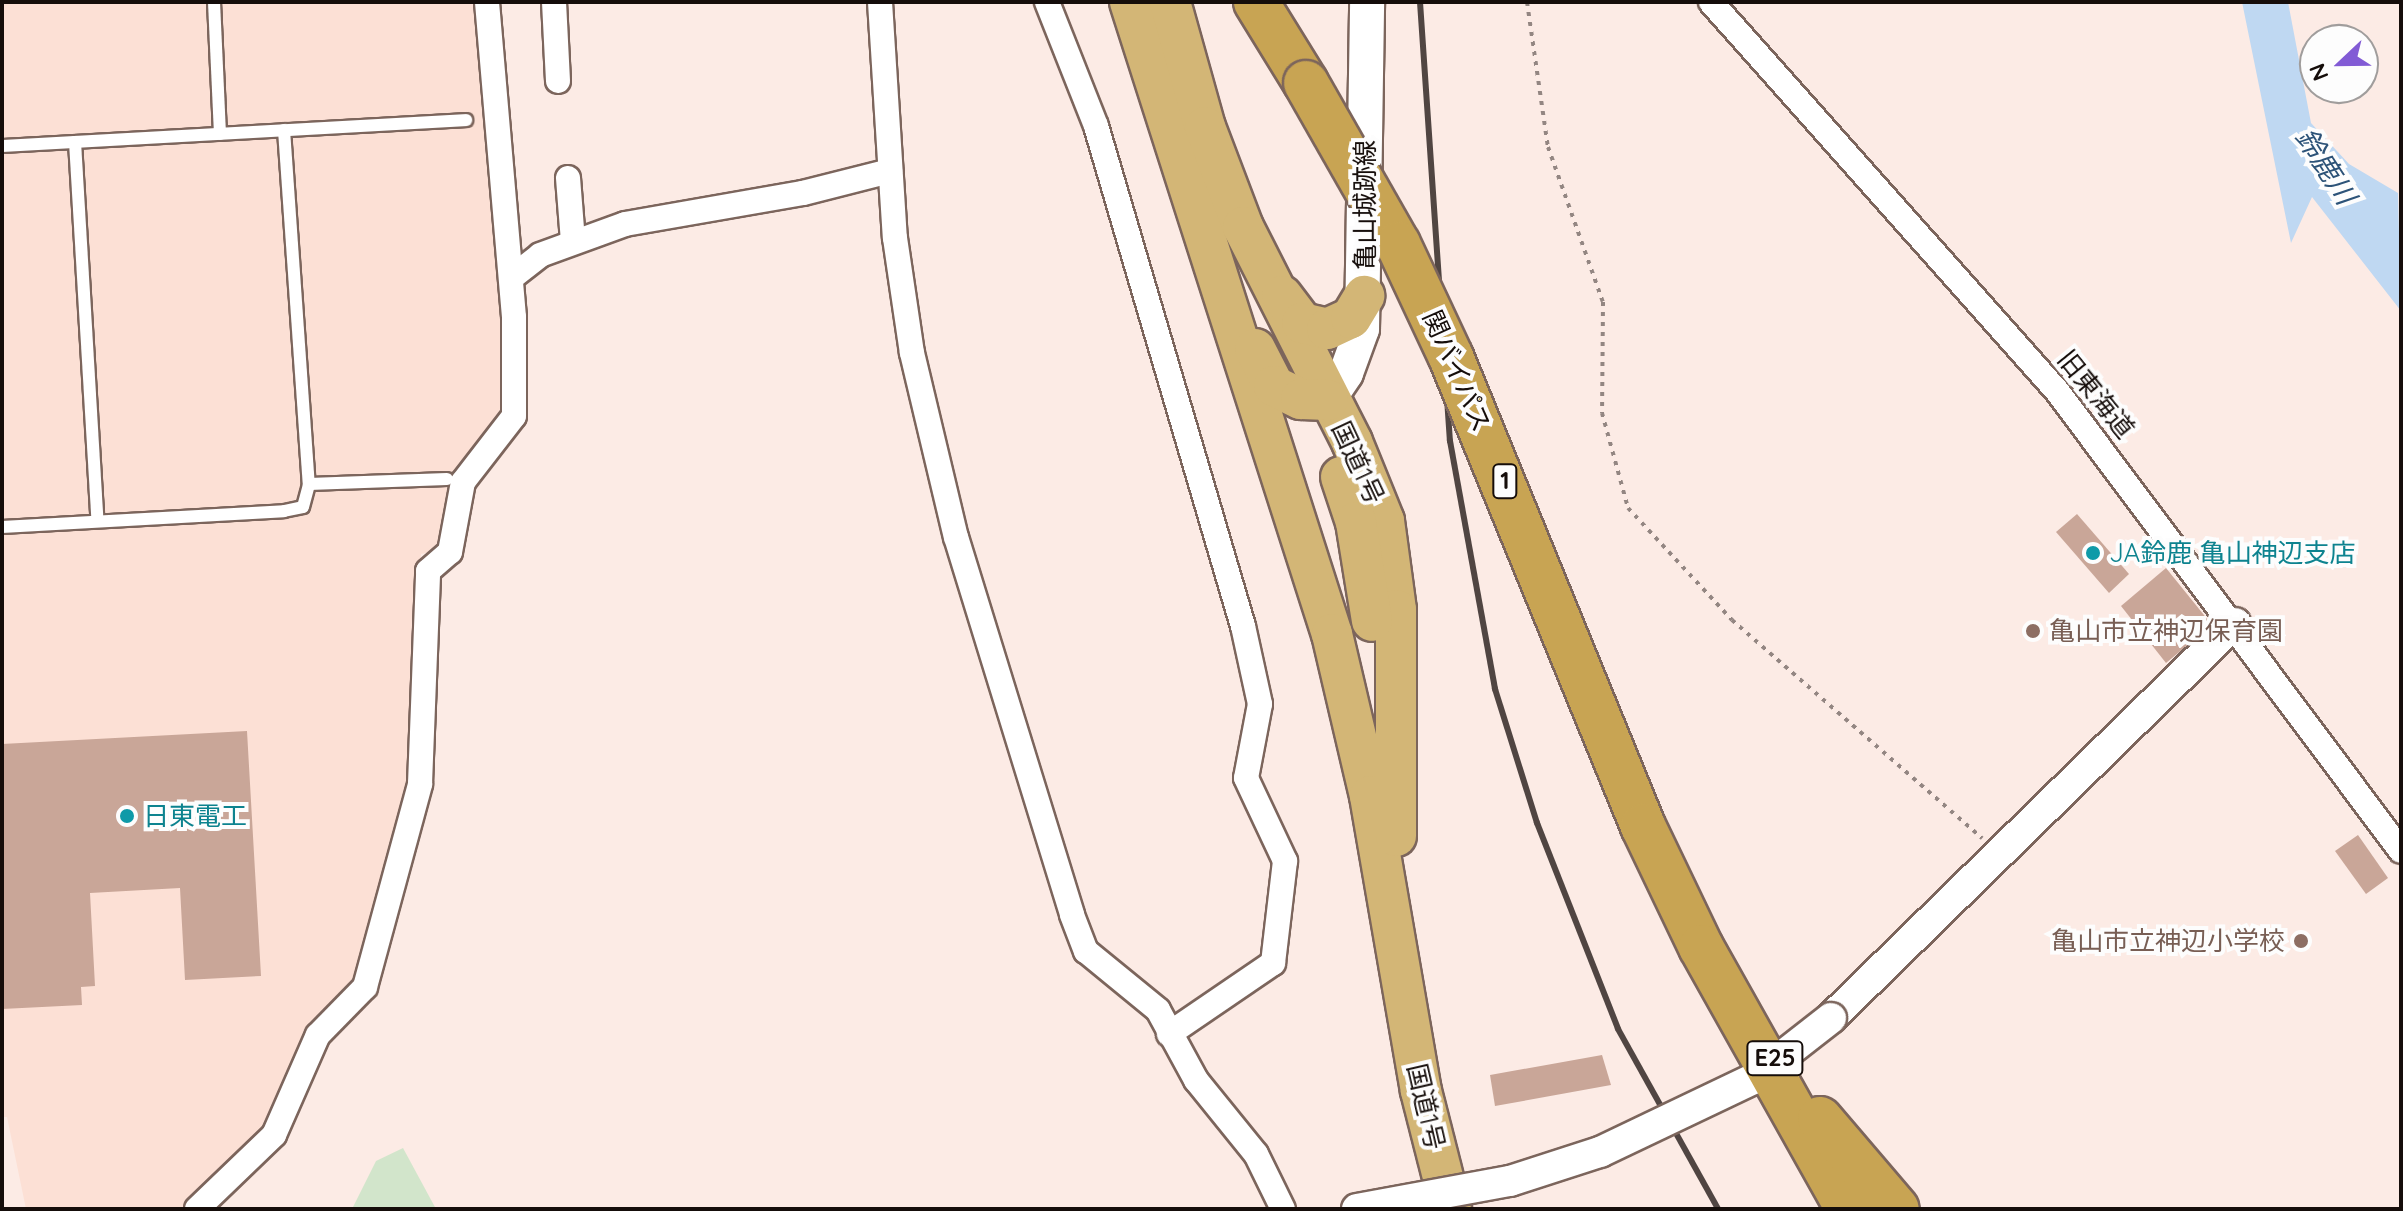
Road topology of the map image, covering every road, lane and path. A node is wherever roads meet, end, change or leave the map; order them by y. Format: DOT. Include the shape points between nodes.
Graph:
graph roads {
  1 [pos="214,2"];
  2 [pos="487,2"];
  3 [pos="554,2"];
  4 [pos="880,2"];
  5 [pos="1047,2"];
  6 [pos="1130,2"];
  7 [pos="1170,2"];
  8 [pos="1256,2"];
  9 [pos="1367,2"];
  10 [pos="1527,2"];
  11 [pos="1711,2"];
  12 [pos="558,81"];
  13 [pos="1164,101"];
  14 [pos="466,120"];
  15 [pos="284,130"];
  16 [pos="220,134"];
  17 [pos="75,142"];
  18 [pos="2,146"];
  19 [pos="1220,170"];
  20 [pos="890,171"];
  21 [pos="568,178"];
  22 [pos="573,242"];
  23 [pos="511,278"];
  24 [pos="1364,296"];
  25 [pos="1328,400"];
  26 [pos="447,479"];
  27 [pos="309,484"];
  28 [pos="97,517"];
  29 [pos="2,527"];
  30 [pos="2235,623"];
  31 [pos="2401,851"];
  32 [pos="1998,852"];
  33 [pos="1382,866"];
  34 [pos="1674,892"];
  35 [pos="1399,956"];
  36 [pos="1169,1034"];
  37 [pos="197,1209"];
  38 [pos="1283,1209"];
  39 [pos="1357,1209"];
  40 [pos="1451,1209"];
  41 [pos="1848,1209"];
  42 [pos="1897,1209"];
  1 -- 16 [label="lane"];
  2 -- 23 [label="street"];
  3 -- 12 [label="street"];
  4 -- 20 [label="street"];
  5 -- 36 [label="street" via="1096,126 1243,626 1260,704 1246,778 1285,861 1273,963"];
  6 -- 13 [label="highway, 国道1号"];
  7 -- 19 [label="highway, 国道1号"];
  8 -- 34 [label="highway, 関バイパス / 1, bridge" via="1398,244 1457,370"];
  9 -- 24 [label="main road, 亀山城跡線"];
  10 -- 32 [label="path" via="1548,147 1603,302 1602,413 1628,508 1732,620"];
  11 -- 30 [label="street, 旧東海道" via="2048,380"];
  13 -- 25 [label="highway" via="1268,380 1301,399"];
  13 -- 33 [label="highway, 国道1号" via="1332,634"];
  14 -- 15 [label="lane"];
  15 -- 16 [label="lane"];
  15 -- 27 [label="lane"];
  16 -- 17 [label="lane"];
  17 -- 18 [label="lane"];
  17 -- 28 [label="lane"];
  19 -- 24 [label="highway" via="1275,283 1302,323 1315,329 1340,325"];
  19 -- 25 [label="highway, 国道1号" via="1262,272"];
  20 -- 22 [label="street" via="625,224"];
  20 -- 36 [label="street" via="912,353 956,537 1072,915 1086,951 1147,997"];
  21 -- 22 [label="street"];
  22 -- 23 [label="street" via="540,255"];
  23 -- 37 [label="street" via="514,416 463,482 450,552 428,571 420,784 367,980 311,1046 291,1107 274,1135"];
  24 -- 25 [label="main road, 亀山城跡線" via="1356,352"];
  25 -- 33 [label="highway" via="1325,426 1356,522 1372,621"];
  25 -- 35 [label="highway, 国道1号" via="1373,488 1391,553"];
  26 -- 27 [label="lane"];
  27 -- 28 [label="lane" via="303,507 284,511"];
  28 -- 29 [label="lane"];
  30 -- 31 [label="street, 旧東海道"];
  30 -- 32 [label="street"];
  32 -- 39 [label="street, bridge" via="1831,1018 1753,1079 1600,1152 1510,1181"];
  33 -- 35 [label="highway, 国道1号"];
  34 -- 41 [label="highway, E25, bridge" via="1754,1050"];
  34 -- 42 [label="highway, E25, bridge" via="1765,1045"];
  35 -- 40 [label="highway, 国道1号" via="1421,1091"];
  36 -- 38 [label="street" via="1196,1080 1256,1154"];
}
